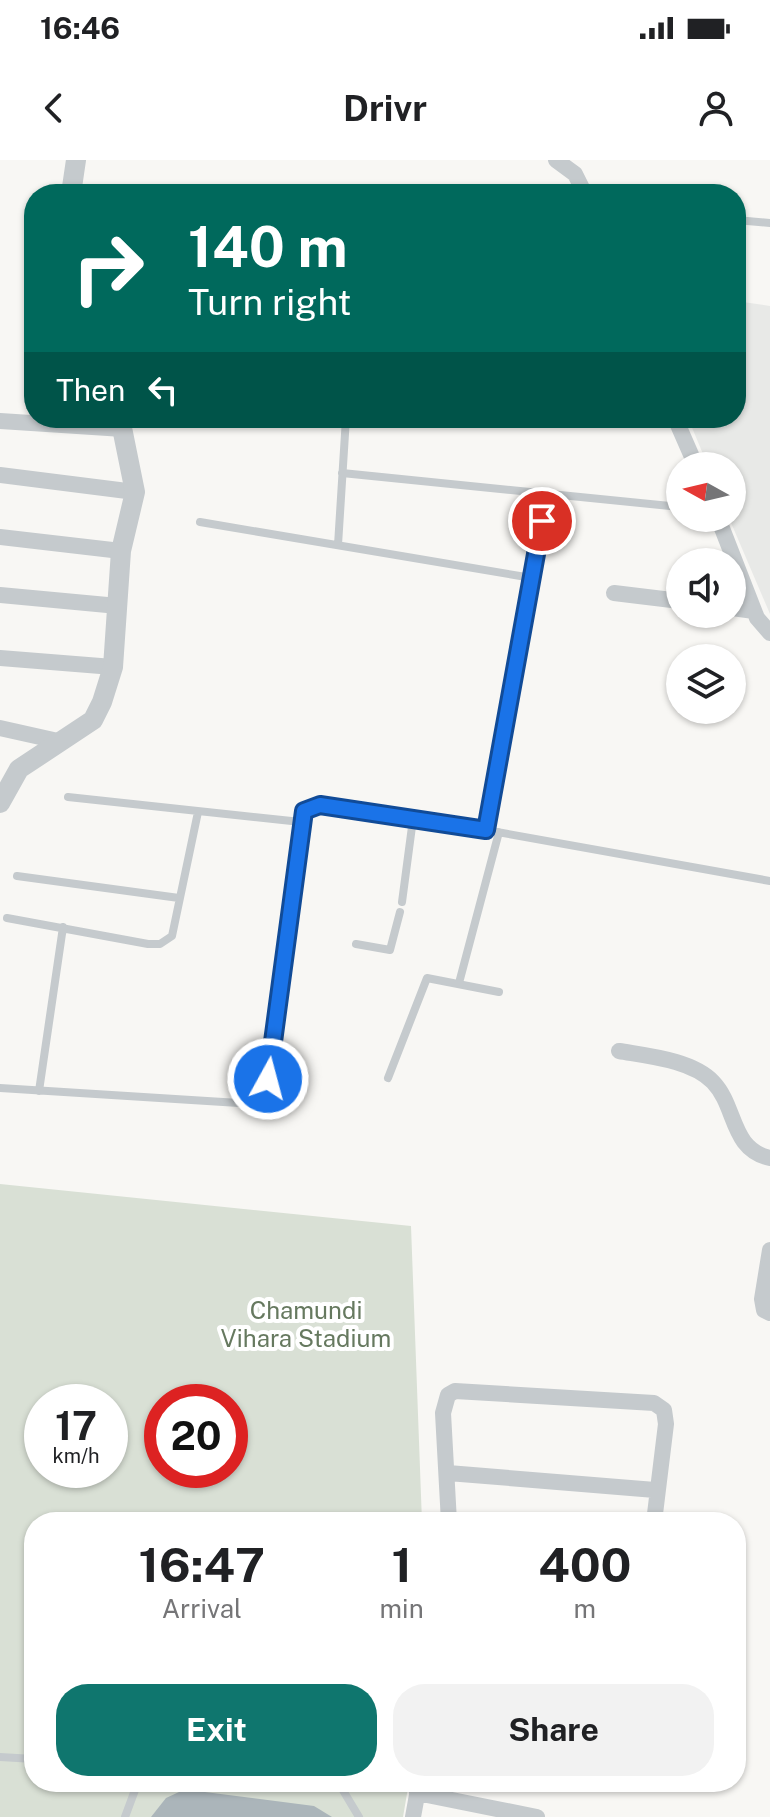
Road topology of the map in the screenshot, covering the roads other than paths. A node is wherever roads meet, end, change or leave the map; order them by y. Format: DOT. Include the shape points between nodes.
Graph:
graph roads {
  1 [pos="76,160"];
  2 [pos="556,160"];
  3 [pos="576,167"];
  4 [pos="72,184"];
  5 [pos="746,221"];
  6 [pos="770,223"];
  7 [pos="0,421"];
  8 [pos="24,422"];
  9 [pos="123,428"];
  10 [pos="345,428"];
  11 [pos="679,428"];
  12 [pos="690,452"];
  13 [pos="342,473"];
  14 [pos="0,475"];
  15 [pos="135,492"];
  16 [pos="547,492"];
  17 [pos="666,505"];
  18 [pos="200,522"];
  19 [pos="723,532"];
  20 [pos="0,537"];
  21 [pos="338,545"];
  22 [pos="121,551"];
  23 [pos="532,578"];
  24 [pos="614,593"];
  25 [pos="0,595"];
  26 [pos="666,599"];
  27 [pos="118,606"];
  28 [pos="746,610"];
  29 [pos="754,611"];
  30 [pos="770,633"];
  31 [pos="0,658"];
  32 [pos="113,667"];
  33 [pos="0,728"];
  34 [pos="58,741"];
  35 [pos="68,797"];
  36 [pos="0,803"];
  37 [pos="198,812"];
  38 [pos="413,819"];
  39 [pos="301,822"];
  40 [pos="486,830"];
  41 [pos="499,832"];
  42 [pos="17,876"];
  43 [pos="770,881"];
  44 [pos="179,898"];
  45 [pos="7,918"];
  46 [pos="63,927"];
  47 [pos="356,944"];
  48 [pos="459,983"];
  49 [pos="499,992"];
  50 [pos="619,1051"];
  51 [pos="388,1078"];
  52 [pos="0,1088"];
  53 [pos="39,1091"];
  54 [pos="770,1158"];
  55 [pos="770,1250"];
  56 [pos="770,1313"];
  57 [pos="448,1473"];
  58 [pos="655,1490"];
  59 [pos="449,1512"];
  60 [pos="654,1512"];
  61 [pos="0,1757"];
  62 [pos="24,1758"];
  63 [pos="134,1792"];
  64 [pos="344,1792"];
  65 [pos="417,1792"];
  66 [pos="438,1792"];
  67 [pos="125,1817"];
  68 [pos="359,1817"];
  69 [pos="413,1817"];
  70 [pos="537,1817"];
  1 -- 4 [label="street"];
  2 -- 3 [label="street"];
  5 -- 6 [label="lane"];
  7 -- 8 [label="street"];
  9 -- 15 [label="street"];
  10 -- 13 [label="lane"];
  11 -- 12 [label="street"];
  13 -- 16 [label="lane"];
  13 -- 21 [label="lane"];
  14 -- 15 [label="street"];
  15 -- 22 [label="street"];
  16 -- 17 [label="lane"];
  16 -- 23 [label="lane"];
  18 -- 21 [label="lane"];
  19 -- 29 [label="street"];
  20 -- 22 [label="street"];
  21 -- 23 [label="lane"];
  22 -- 27 [label="street"];
  23 -- 40 [label="lane"];
  24 -- 26 [label="street"];
  25 -- 27 [label="street"];
  27 -- 32 [label="street"];
  28 -- 29 [label="street"];
  29 -- 30 [label="street"];
  31 -- 32 [label="street"];
  32 -- 34 [label="street" via="93,720"];
  33 -- 34 [label="street"];
  34 -- 36 [label="street" via="13,775"];
  35 -- 37 [label="lane"];
  37 -- 39 [label="lane"];
  37 -- 44 [label="lane"];
  38 -- 39 [label="lane" via="312,805"];
  38 -- 40 [label="lane"];
  38 -- 47 [label="lane" via="390,950"];
  39 -- 53 [label="lane" via="268,1079 261,1091 239,1103"];
  40 -- 41 [label="lane"];
  41 -- 43 [label="lane"];
  41 -- 48 [label="lane"];
  42 -- 44 [label="lane"];
  44 -- 46 [label="lane" via="172,936 160,944"];
  45 -- 46 [label="lane"];
  46 -- 53 [label="lane"];
  48 -- 49 [label="lane"];
  48 -- 51 [label="lane" via="425,980"];
  50 -- 54 [label="street" via="658,1058 712,1081 741,1141"];
  52 -- 53 [label="lane"];
  55 -- 56 [label="street" via="762,1299"];
  57 -- 58 [label="street"];
  57 -- 58 [label="street" via="443,1413 448,1395 455,1391 654,1403 664,1410 666,1424"];
  57 -- 59 [label="street"];
  58 -- 60 [label="street"];
  61 -- 62 [label="lane"];
  63 -- 67 [label="lane"];
  64 -- 68 [label="lane"];
  65 -- 69 [label="street"];
  66 -- 70 [label="street"];
}
